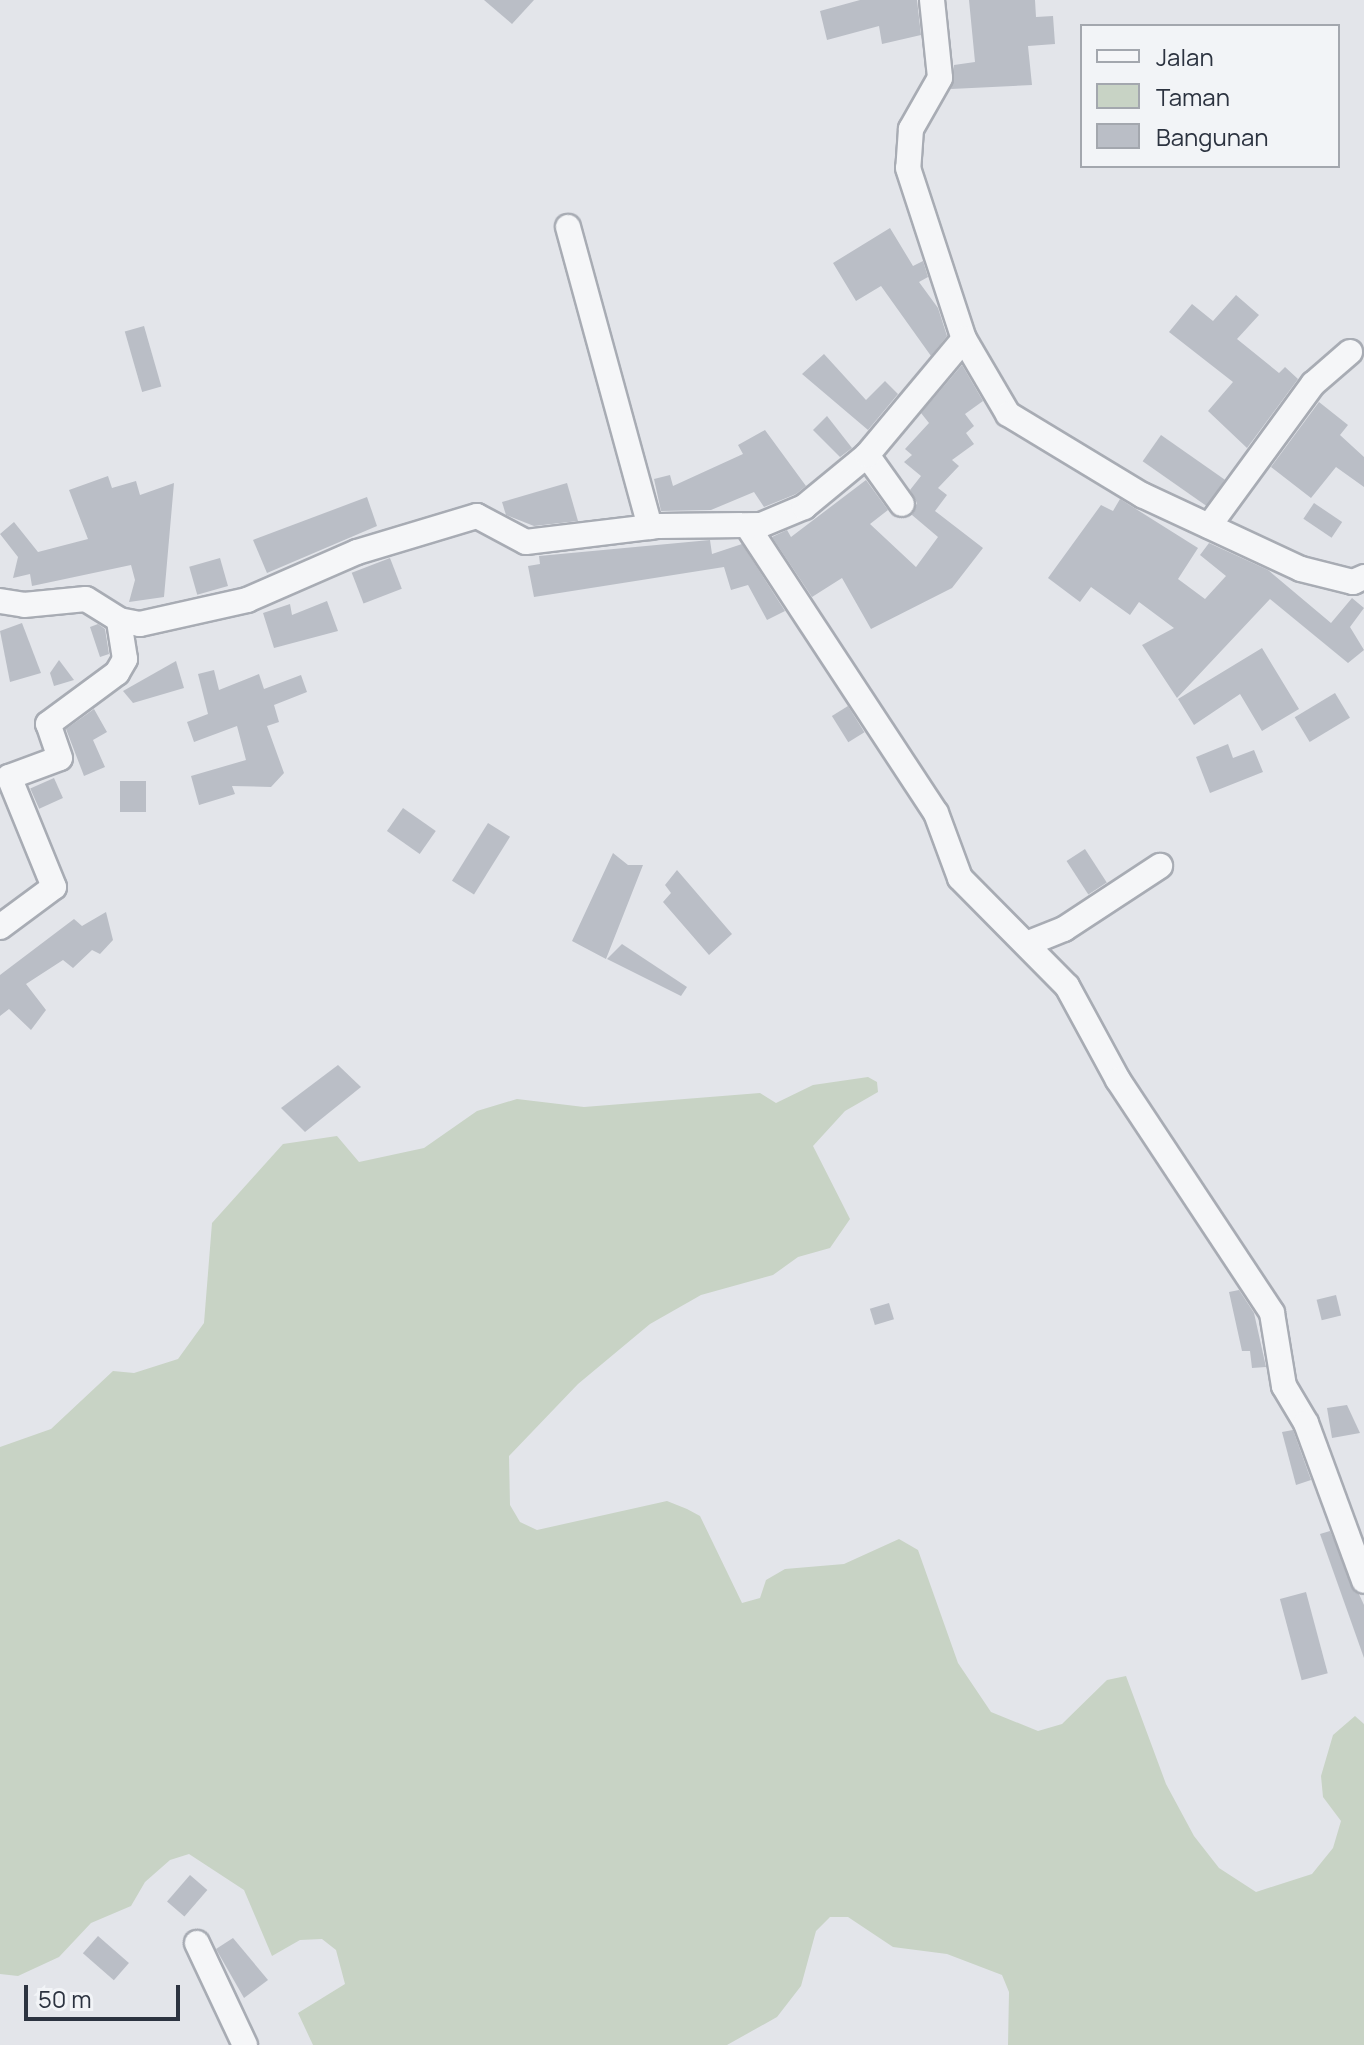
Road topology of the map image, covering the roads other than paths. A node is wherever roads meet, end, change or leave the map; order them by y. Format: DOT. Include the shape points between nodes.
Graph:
graph roads {
  1 [pos="932,0"];
  2 [pos="568,227"];
  3 [pos="964,339"];
  4 [pos="1350,352"];
  5 [pos="867,455"];
  6 [pos="902,504"];
  7 [pos="1209,526"];
  8 [pos="650,527"];
  9 [pos="748,527"];
  10 [pos="1364,577"];
  11 [pos="0,601"];
  12 [pos="119,620"];
  13 [pos="1160,866"];
  14 [pos="0,927"];
  15 [pos="1029,943"];
  16 [pos="1364,1581"];
  17 [pos="197,1943"];
  18 [pos="245,2045"];
  1 -- 3 [label="street" via="940,78 911,129 908,168"];
  2 -- 8 [label="street"];
  3 -- 5 [label="street"];
  3 -- 7 [label="street" via="1008,414 1026,430"];
  4 -- 7 [label="street" via="1313,384"];
  5 -- 6 [label="street"];
  5 -- 9 [label="street" via="804,507"];
  7 -- 10 [label="street" via="1301,569 1353,582"];
  8 -- 9 [label="street"];
  8 -- 12 [label="street" via="526,542 477,516 357,552 247,600 140,624"];
  9 -- 15 [label="street" via="936,813 960,878"];
  11 -- 12 [label="street" via="24,605 86,599"];
  12 -- 14 [label="street" via="125,659 117,673 48,724 60,758 9,777 54,887"];
  13 -- 15 [label="street" via="1064,929"];
  15 -- 16 [label="street" via="1067,986 1118,1080 1272,1313 1284,1386 1306,1423"];
  17 -- 18 [label="street"];
}
